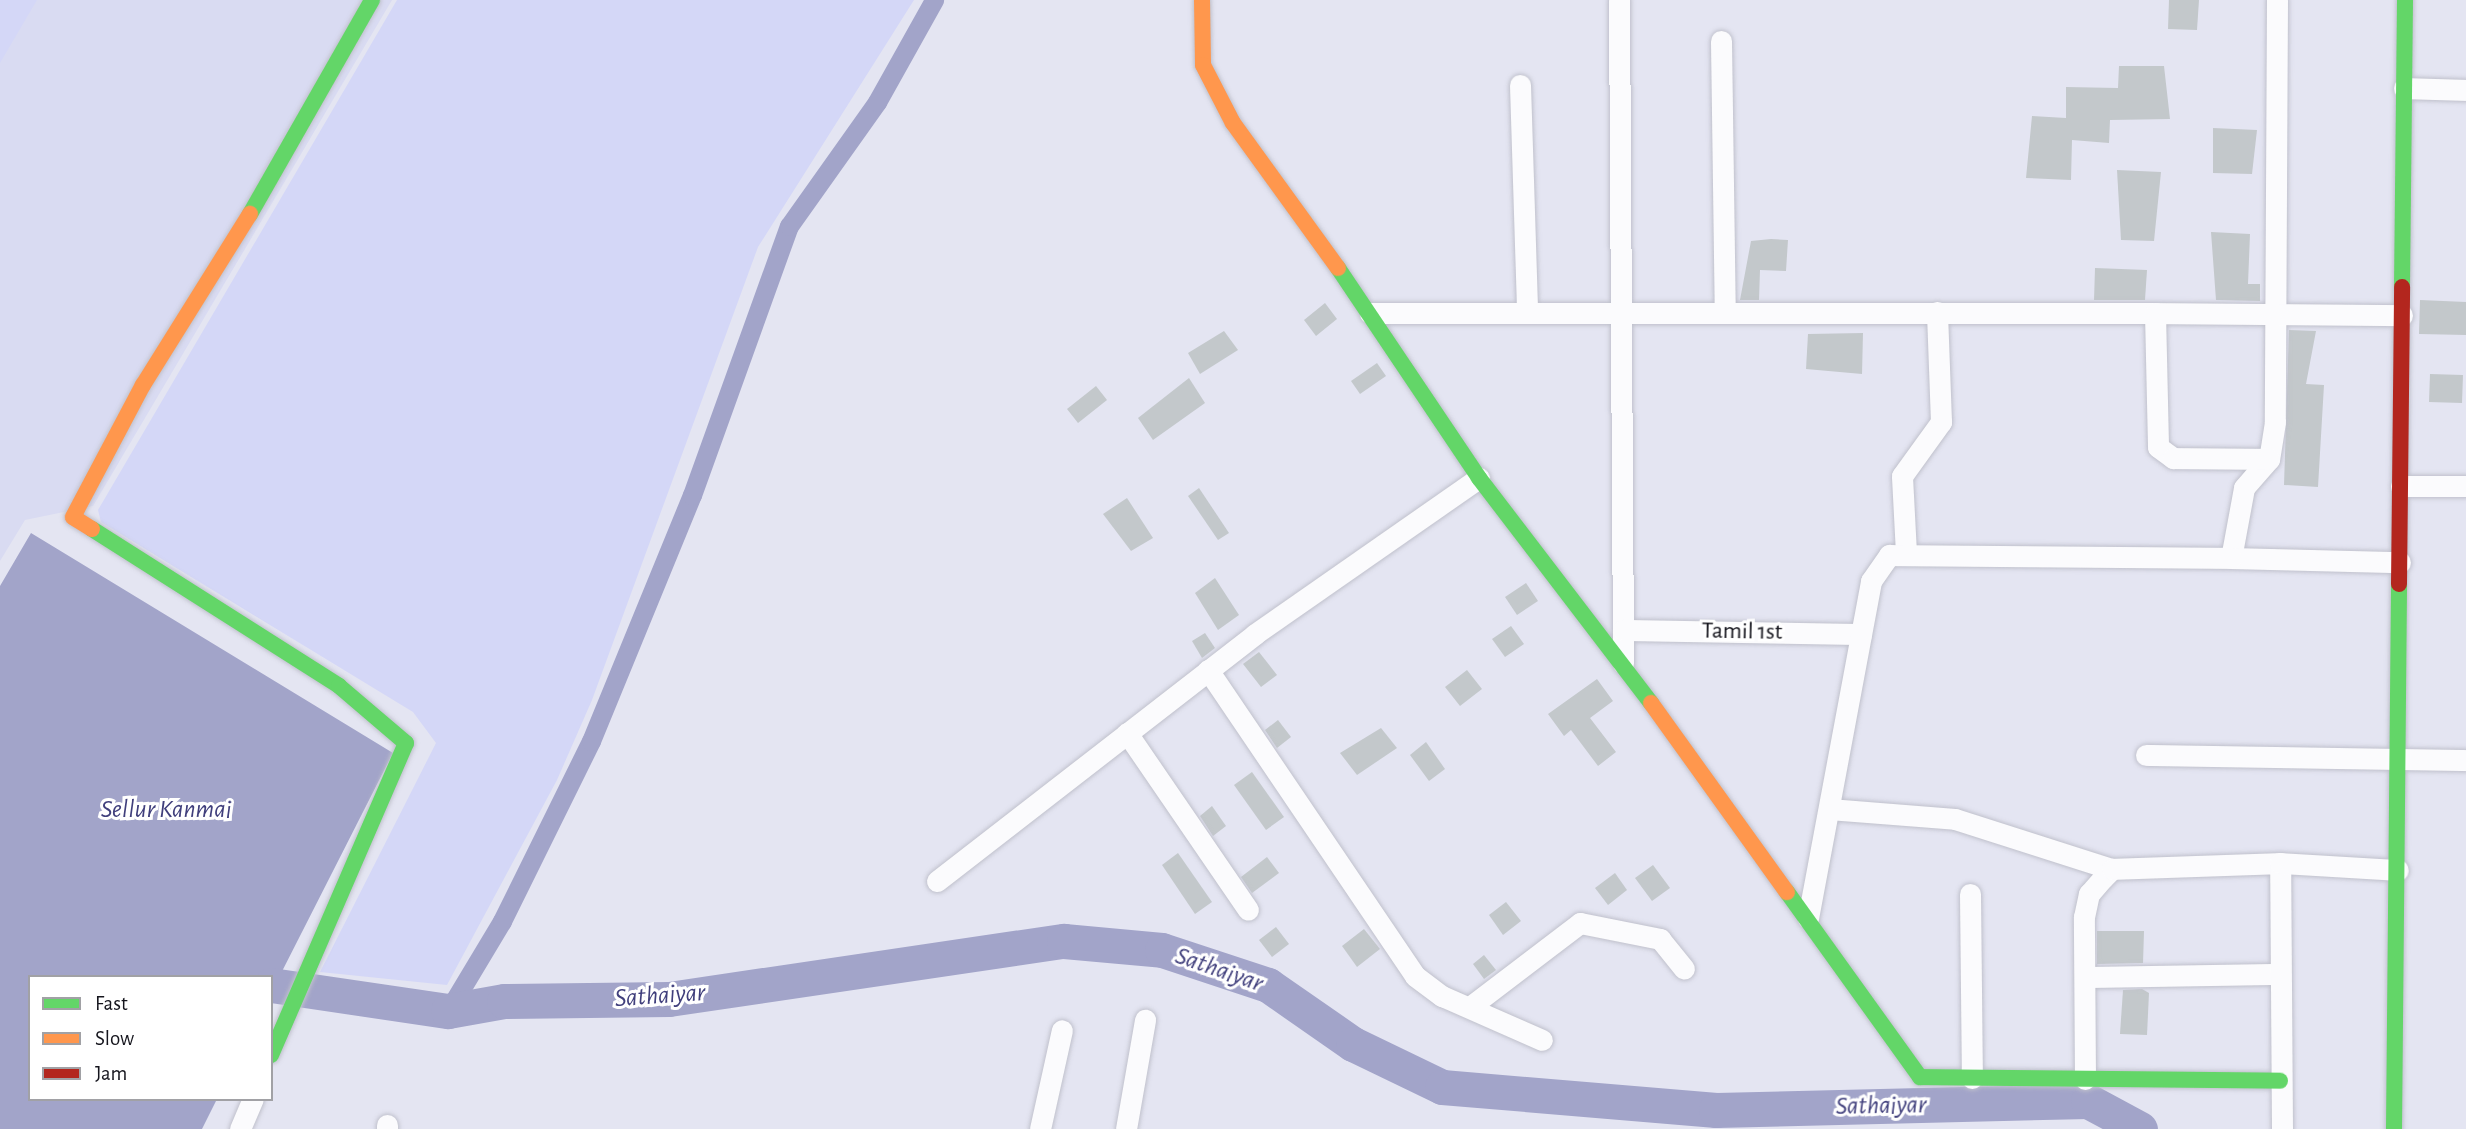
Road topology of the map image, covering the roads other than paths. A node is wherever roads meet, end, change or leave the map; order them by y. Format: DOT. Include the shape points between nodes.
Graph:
graph roads {
  1 [pos="372,0"];
  2 [pos="1202,0"];
  3 [pos="1619,0"];
  4 [pos="2277,0"];
  5 [pos="2405,0"];
  6 [pos="1721,41"];
  7 [pos="1520,85"];
  8 [pos="2404,88"];
  9 [pos="2466,90"];
  10 [pos="1624,310"];
  11 [pos="1527,311"];
  12 [pos="1725,311"];
  13 [pos="1937,312"];
  14 [pos="1370,313"];
  15 [pos="2155,313"];
  16 [pos="2276,313"];
  17 [pos="2402,315"];
  18 [pos="2269,459"];
  19 [pos="1479,478"];
  20 [pos="2401,486"];
  21 [pos="2466,486"];
  22 [pos="1906,552"];
  23 [pos="2231,558"];
  24 [pos="2400,562"];
  25 [pos="1623,631"];
  26 [pos="1861,634"];
  27 [pos="1623,663"];
  28 [pos="1208,670"];
  29 [pos="1127,733"];
  30 [pos="2146,755"];
  31 [pos="2399,758"];
  32 [pos="2466,760"];
  33 [pos="1829,809"];
  34 [pos="2280,863"];
  35 [pos="2112,869"];
  36 [pos="2398,870"];
  37 [pos="937,881"];
  38 [pos="1970,894"];
  39 [pos="1248,909"];
  40 [pos="1808,918"];
  41 [pos="1685,968"];
  42 [pos="2277,974"];
  43 [pos="2085,977"];
  44 [pos="1471,1006"];
  45 [pos="1145,1020"];
  46 [pos="1062,1030"];
  47 [pos="1542,1040"];
  48 [pos="273,1050"];
  49 [pos="1972,1078"];
  50 [pos="2085,1079"];
  51 [pos="2280,1081"];
  52 [pos="252,1101"];
  53 [pos="240,1129"];
  54 [pos="1040,1129"];
  55 [pos="1126,1129"];
  56 [pos="2282,1129"];
  57 [pos="2394,1129"];
  1 -- 48 [label="street" via="268,186 143,385 73,517 339,686 406,743"];
  2 -- 14 [label="street" via="1203,65 1233,123"];
  3 -- 10 [label="street"];
  4 -- 16 [label="street"];
  5 -- 8 [label="street"];
  6 -- 12 [label="street"];
  7 -- 11 [label="street"];
  8 -- 9 [label="street"];
  8 -- 17 [label="street"];
  10 -- 11 [label="street"];
  10 -- 12 [label="street"];
  10 -- 25 [label="street"];
  11 -- 14 [label="street"];
  12 -- 13 [label="street"];
  13 -- 15 [label="street"];
  13 -- 22 [label="street" via="1941,422 1902,476"];
  14 -- 19 [label="street"];
  15 -- 16 [label="street"];
  15 -- 18 [label="street" via="2158,447 2173,457"];
  16 -- 17 [label="street"];
  16 -- 18 [label="street"];
  17 -- 20 [label="street"];
  18 -- 23 [label="street" via="2248,476"];
  19 -- 27 [label="street"];
  19 -- 28 [label="street"];
  20 -- 21 [label="street"];
  20 -- 24 [label="street"];
  22 -- 23 [label="street"];
  22 -- 26 [label="street" via="1878,565"];
  23 -- 24 [label="street"];
  24 -- 31 [label="street"];
  25 -- 26 [label="street, Tamil 1st"];
  25 -- 27 [label="street"];
  26 -- 33 [label="street"];
  27 -- 40 [label="street"];
  28 -- 29 [label="street"];
  28 -- 44 [label="street" via="1415,976 1429,989"];
  29 -- 37 [label="street"];
  29 -- 39 [label="street"];
  30 -- 31 [label="street"];
  31 -- 32 [label="street"];
  31 -- 36 [label="street"];
  33 -- 35 [label="street" via="1955,819"];
  33 -- 40 [label="street"];
  34 -- 35 [label="street"];
  34 -- 36 [label="street"];
  34 -- 42 [label="street"];
  35 -- 43 [label="street" via="2089,894"];
  36 -- 57 [label="street"];
  38 -- 49 [label="street"];
  40 -- 49 [label="street" via="1920,1077"];
  41 -- 44 [label="street" via="1660,939 1580,923"];
  42 -- 43 [label="street"];
  42 -- 51 [label="street"];
  43 -- 50 [label="street"];
  44 -- 47 [label="street"];
  45 -- 55 [label="street"];
  46 -- 54 [label="street"];
  49 -- 50 [label="street"];
  50 -- 51 [label="street"];
  51 -- 56 [label="street"];
  52 -- 53 [label="street"];
}
